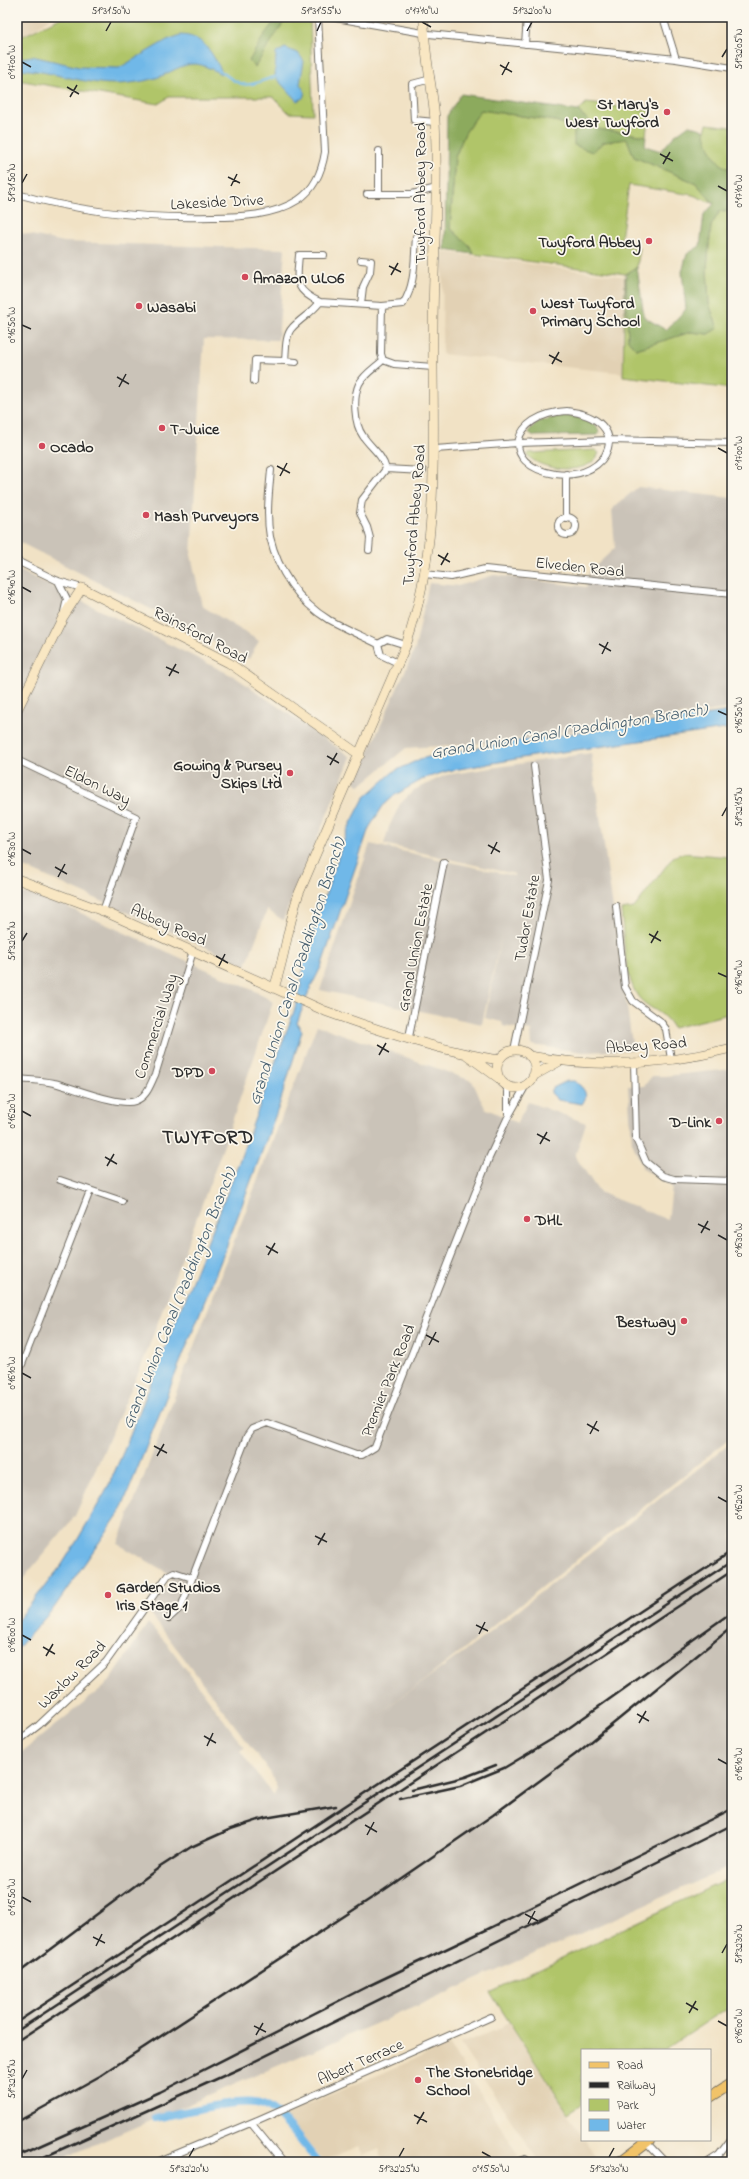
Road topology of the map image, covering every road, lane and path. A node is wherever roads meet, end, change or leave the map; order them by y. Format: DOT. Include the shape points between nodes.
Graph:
graph roads {
  1 [pos="318,17"];
  2 [pos="330,17"];
  3 [pos="424,17"];
  4 [pos="527,17"];
  5 [pos="664,17"];
  6 [pos="423,34"];
  7 [pos="525,44"];
  8 [pos="676,59"];
  9 [pos="732,68"];
  10 [pos="431,80"];
  11 [pos="435,122"];
  12 [pos="379,151"];
  13 [pos="437,188"];
  14 [pos="17,194"];
  15 [pos="367,194"];
  16 [pos="379,194"];
  17 [pos="416,236"];
  18 [pos="292,254"];
  19 [pos="299,255"];
  20 [pos="324,255"];
  21 [pos="361,260"];
  22 [pos="320,302"];
  23 [pos="361,304"];
  24 [pos="382,306"];
  25 [pos="383,360"];
  26 [pos="285,361"];
  27 [pos="296,362"];
  28 [pos="433,367"];
  29 [pos="254,382"];
  30 [pos="610,440"];
  31 [pos="518,443"];
  32 [pos="732,443"];
  33 [pos="435,449"];
  34 [pos="386,469"];
  35 [pos="271,470"];
  36 [pos="423,471"];
  37 [pos="566,474"];
  38 [pos="566,518"];
  39 [pos="369,550"];
  40 [pos="17,561"];
  41 [pos="426,574"];
  42 [pos="58,581"];
  43 [pos="82,588"];
  44 [pos="732,594"];
  45 [pos="64,617"];
  46 [pos="378,644"];
  47 [pos="406,645"];
  48 [pos="398,663"];
  49 [pos="17,710"];
  50 [pos="360,754"];
  51 [pos="17,760"];
  52 [pos="534,766"];
  53 [pos="444,862"];
  54 [pos="17,879"];
  55 [pos="616,906"];
  56 [pos="103,911"];
  57 [pos="193,952"];
  58 [pos="274,988"];
  59 [pos="409,1037"];
  60 [pos="732,1048"];
  61 [pos="514,1050"];
  62 [pos="466,1055"];
  63 [pos="705,1055"];
  64 [pos="732,1055"];
  65 [pos="529,1056"];
  66 [pos="671,1059"];
  67 [pos="499,1060"];
  68 [pos="560,1061"];
  69 [pos="634,1063"];
  70 [pos="533,1076"];
  71 [pos="17,1079"];
  72 [pos="502,1081"];
  73 [pos="526,1085"];
  74 [pos="507,1119"];
  75 [pos="60,1180"];
  76 [pos="732,1180"];
  77 [pos="90,1191"];
  78 [pos="122,1201"];
  79 [pos="17,1377"];
  80 [pos="192,1578"];
  81 [pos="169,1618"];
  82 [pos="17,1742"];
  83 [pos="491,2017"];
  84 [pos="732,2083"];
  85 [pos="711,2096"];
  86 [pos="251,2123"];
  87 [pos="732,2138"];
  88 [pos="648,2141"];
  89 [pos="166,2160"];
  90 [pos="527,2160"];
  91 [pos="157,2162"];
  92 [pos="283,2162"];
  93 [pos="516,2162"];
  94 [pos="620,2162"];
  95 [pos="665,2162"];
  96 [pos="708,2162"];
  1 -- 14 [label="street, Lakeside Drive" via="325,152 322,170 313,186 299,199 272,212 230,217 181,218 100,212"];
  2 -- 6 [label="street"];
  3 -- 6 [label="street, Twyford Abbey Road"];
  4 -- 7 [label="street"];
  5 -- 8 [label="street"];
  6 -- 7 [label="street"];
  6 -- 10 [label="street, Twyford Abbey Road"];
  7 -- 8 [label="street"];
  8 -- 9 [label="street"];
  10 -- 11 [label="street, Twyford Abbey Road"];
  10 -- 11 [label="street" via="412,84 414,120"];
  11 -- 13 [label="street, Twyford Abbey Road"];
  12 -- 16 [label="street"];
  13 -- 16 [label="street" via="412,194"];
  13 -- 28 [label="street, Twyford Abbey Road"];
  15 -- 16 [label="street"];
  17 -- 24 [label="street" via="413,276 408,296 403,304"];
  18 -- 19 [label="street"];
  19 -- 20 [label="street"];
  19 -- 22 [label="street" via="300,289"];
  21 -- 23 [label="street" via="371,261 370,272 363,286"];
  22 -- 23 [label="street"];
  22 -- 26 [label="street" via="313,312 291,328"];
  23 -- 24 [label="street"];
  24 -- 25 [label="street"];
  25 -- 28 [label="street" via="394,364"];
  25 -- 34 [label="street" via="359,384 357,424 362,436 380,455"];
  26 -- 27 [label="street"];
  26 -- 29 [label="street" via="255,360"];
  28 -- 33 [label="street, Twyford Abbey Road"];
  30 -- 31 [label="street"];
  30 -- 31 [label="street" via="599,422 566,411 538,417 524,428 519,435"];
  30 -- 32 [label="street"];
  30 -- 37 [label="street" via="606,454 597,464 589,469"];
  31 -- 33 [label="street"];
  31 -- 37 [label="street" via="521,455 526,461 543,470"];
  33 -- 41 [label="street, Twyford Abbey Road"];
  34 -- 36 [label="street"];
  34 -- 39 [label="street" via="362,500 360,512 370,538"];
  35 -- 46 [label="street" via="268,512 270,537 278,562 291,585 328,619"];
  37 -- 38 [label="street"];
  40 -- 42 [label="street, Rainsford Road"];
  41 -- 44 [label="street, Elveden Road" via="451,577 485,569"];
  41 -- 47 [label="street, Twyford Abbey Road" via="415,621"];
  42 -- 43 [label="street, Rainsford Road"];
  42 -- 45 [label="street" via="66,600"];
  43 -- 45 [label="street"];
  43 -- 50 [label="street, Rainsford Road" via="229,663"];
  45 -- 49 [label="street"];
  46 -- 47 [label="street" via="387,639"];
  46 -- 48 [label="street" via="381,655"];
  47 -- 48 [label="street, Twyford Abbey Road"];
  48 -- 50 [label="street, Twyford Abbey Road"];
  50 -- 58 [label="street, Twyford Abbey Road" via="299,893"];
  51 -- 56 [label="street, Eldon Way" via="136,817"];
  52 -- 61 [label="street, Tudor Estate" via="549,880"];
  53 -- 59 [label="street, Grand Union Estate"];
  54 -- 56 [label="street, Abbey Road"];
  55 -- 66 [label="street" via="625,988 633,1001 660,1021 666,1029"];
  56 -- 57 [label="street, Abbey Road"];
  57 -- 58 [label="street, Abbey Road"];
  57 -- 71 [label="street, Commercial Way" via="155,1075 149,1090 141,1099 133,1102 115,1101 53,1083"];
  58 -- 59 [label="street, Abbey Road" via="309,1005 361,1024"];
  59 -- 62 [label="street, Abbey Road"];
  60 -- 63 [label="street, Abbey Road"];
  61 -- 65 [label="street"];
  61 -- 67 [label="street"];
  62 -- 67 [label="street, Abbey Road"];
  62 -- 72 [label="street, Abbey Road"];
  63 -- 64 [label="street"];
  63 -- 66 [label="street, Abbey Road"];
  65 -- 68 [label="street, Abbey Road"];
  65 -- 70 [label="street" via="534,1064"];
  66 -- 69 [label="street, Abbey Road"];
  67 -- 72 [label="street" via="497,1067"];
  68 -- 69 [label="street, Abbey Road"];
  68 -- 70 [label="street"];
  69 -- 76 [label="street" via="636,1139 646,1162 663,1176 674,1179"];
  70 -- 73 [label="street"];
  72 -- 73 [label="street" via="514,1088"];
  72 -- 74 [label="street, Premier Park Road" via="509,1096"];
  73 -- 74 [label="street, Premier Park Road"];
  74 -- 80 [label="street, Premier Park Road" via="481,1178 375,1447 362,1455 356,1455 267,1423 252,1429 247,1436"];
  75 -- 77 [label="street"];
  77 -- 78 [label="street"];
  77 -- 79 [label="street"];
  80 -- 81 [label="street, Premier Park Road" via="181,1607"];
  80 -- 82 [label="street, Waxlow Road" via="174,1572 168,1575 106,1662"];
  83 -- 86 [label="street, Albert Terrace"];
  84 -- 85 [label="main road"];
  86 -- 89 [label="street, Albert Terrace"];
  86 -- 92 [label="street"];
  87 -- 96 [label="street" via="719,2155"];
  88 -- 94 [label="main road"];
  88 -- 95 [label="street"];
  89 -- 91 [label="street, Albert Terrace"];
  90 -- 93 [label="street"];
}
